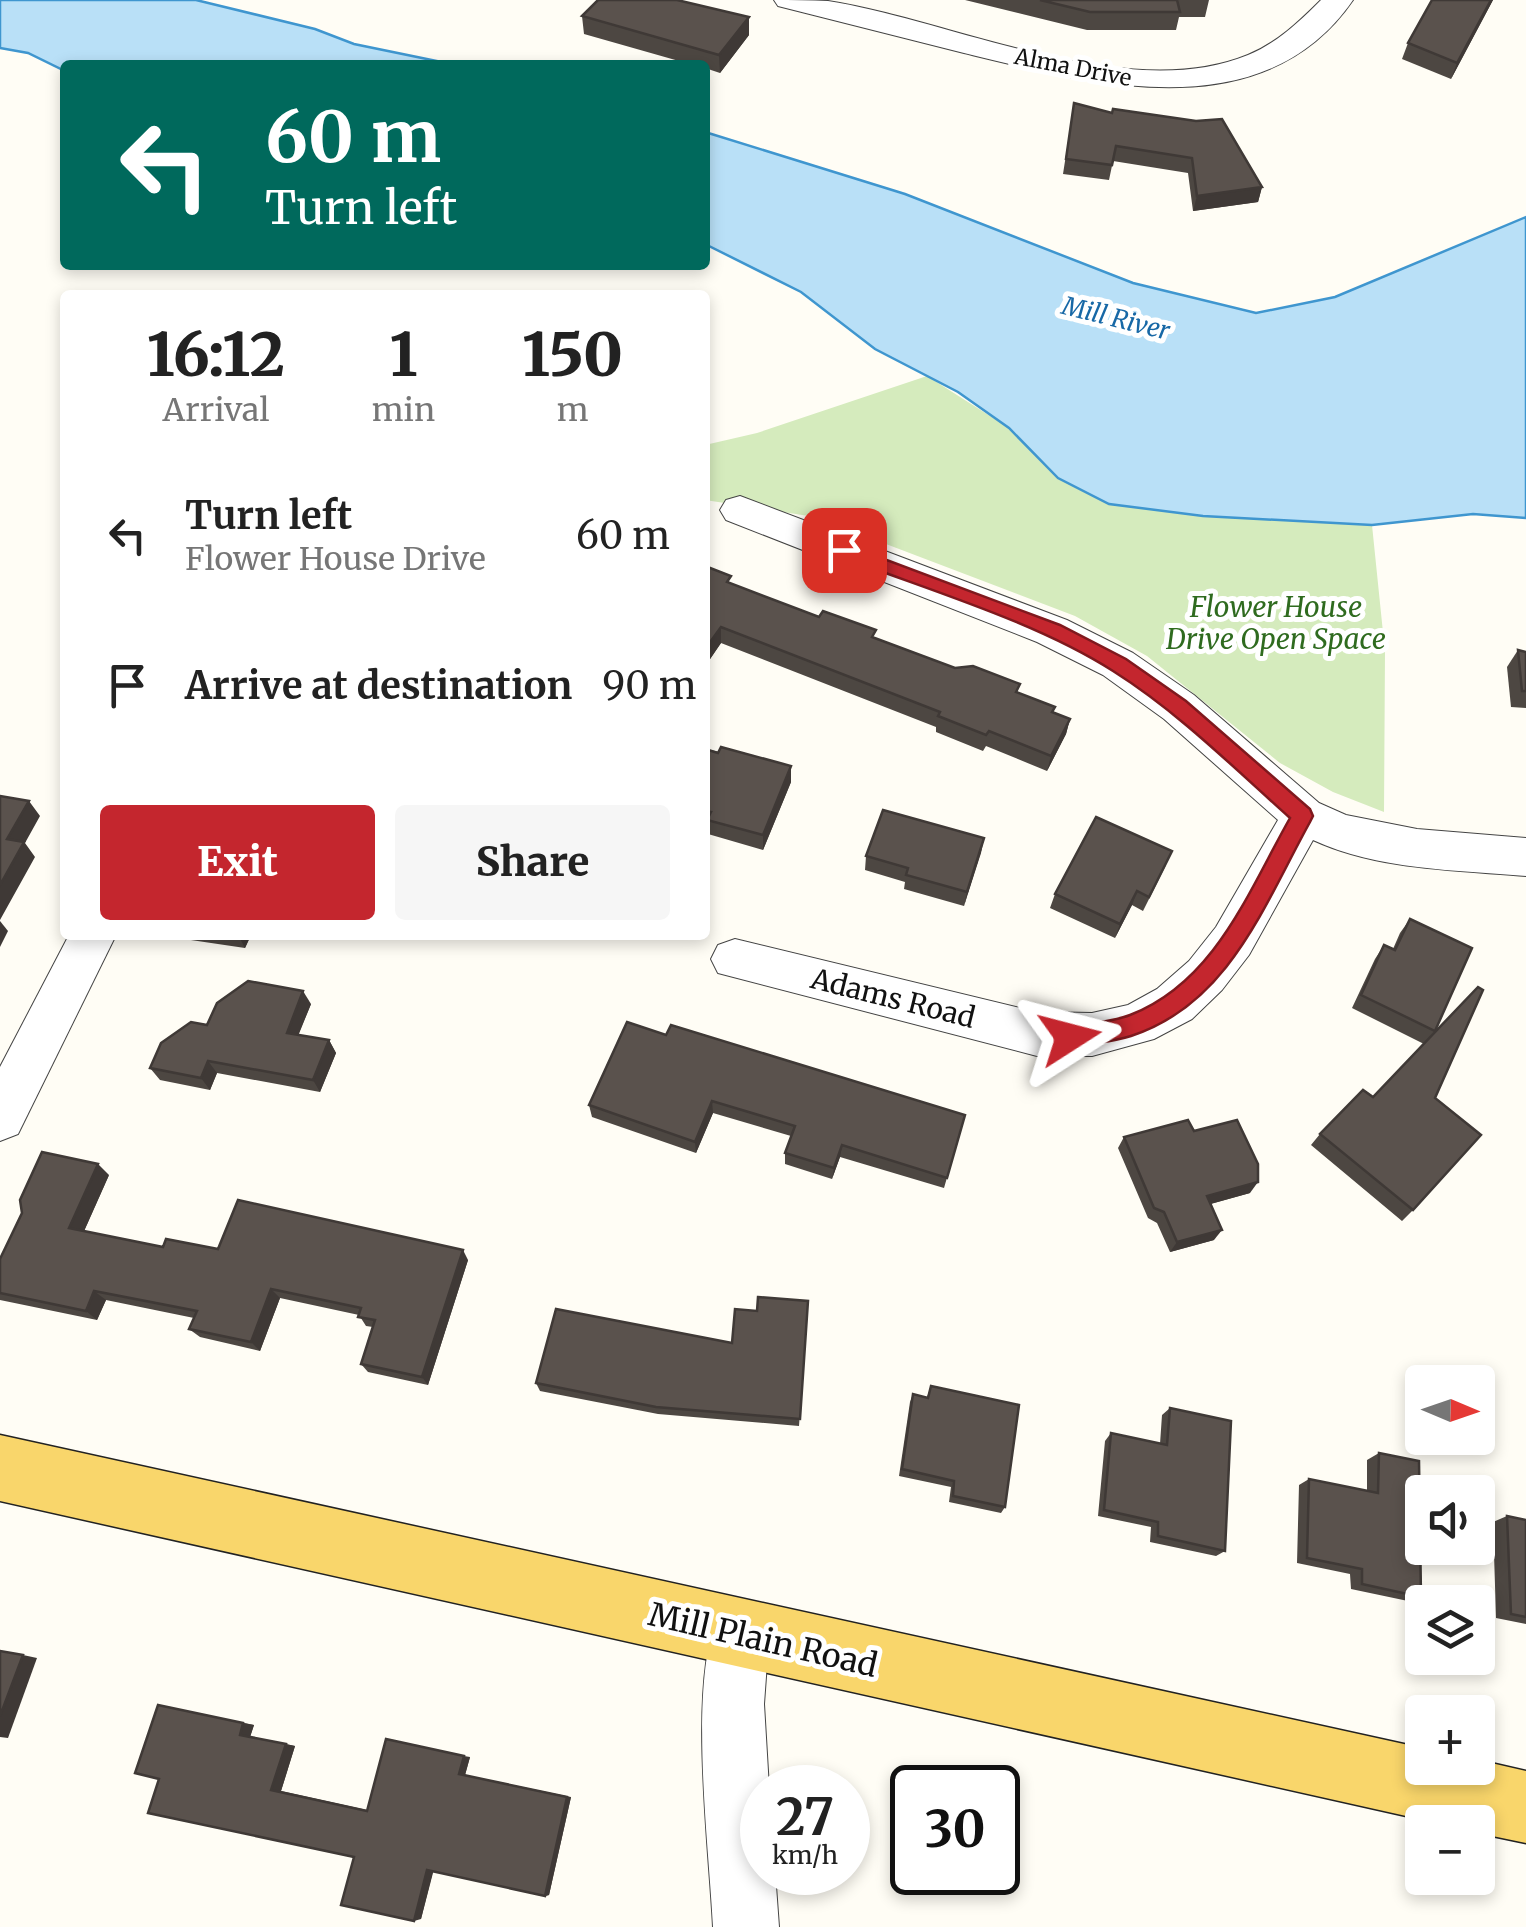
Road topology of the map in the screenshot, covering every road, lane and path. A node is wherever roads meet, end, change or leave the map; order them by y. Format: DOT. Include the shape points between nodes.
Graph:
graph roads {
  1 [pos="790,0"];
  2 [pos="1338,0"];
  3 [pos="740,510"];
  4 [pos="1303,816"];
  5 [pos="1526,857"];
  6 [pos="90,940"];
  7 [pos="734,959"];
  8 [pos="0,1118"];
  9 [pos="0,1468"];
  10 [pos="739,1635"];
  11 [pos="1526,1808"];
  12 [pos="746,1927"];
  1 -- 2 [label="street, Alma Drive" via="1088,74 1162,80 1269,59 1312,31"];
  3 -- 4 [label="street" via="1052,631 1118,664 1179,707"];
  4 -- 5 [label="street" via="1378,841"];
  4 -- 7 [label="street, Adams Road" via="1221,962 1164,1011 1102,1034 1036,1034"];
  6 -- 8 [label="street"];
  9 -- 10 [label="main road, Mill Plain Road"];
  10 -- 11 [label="main road, Mill Plain Road"];
  10 -- 12 [label="street" via="733,1704"];
}
